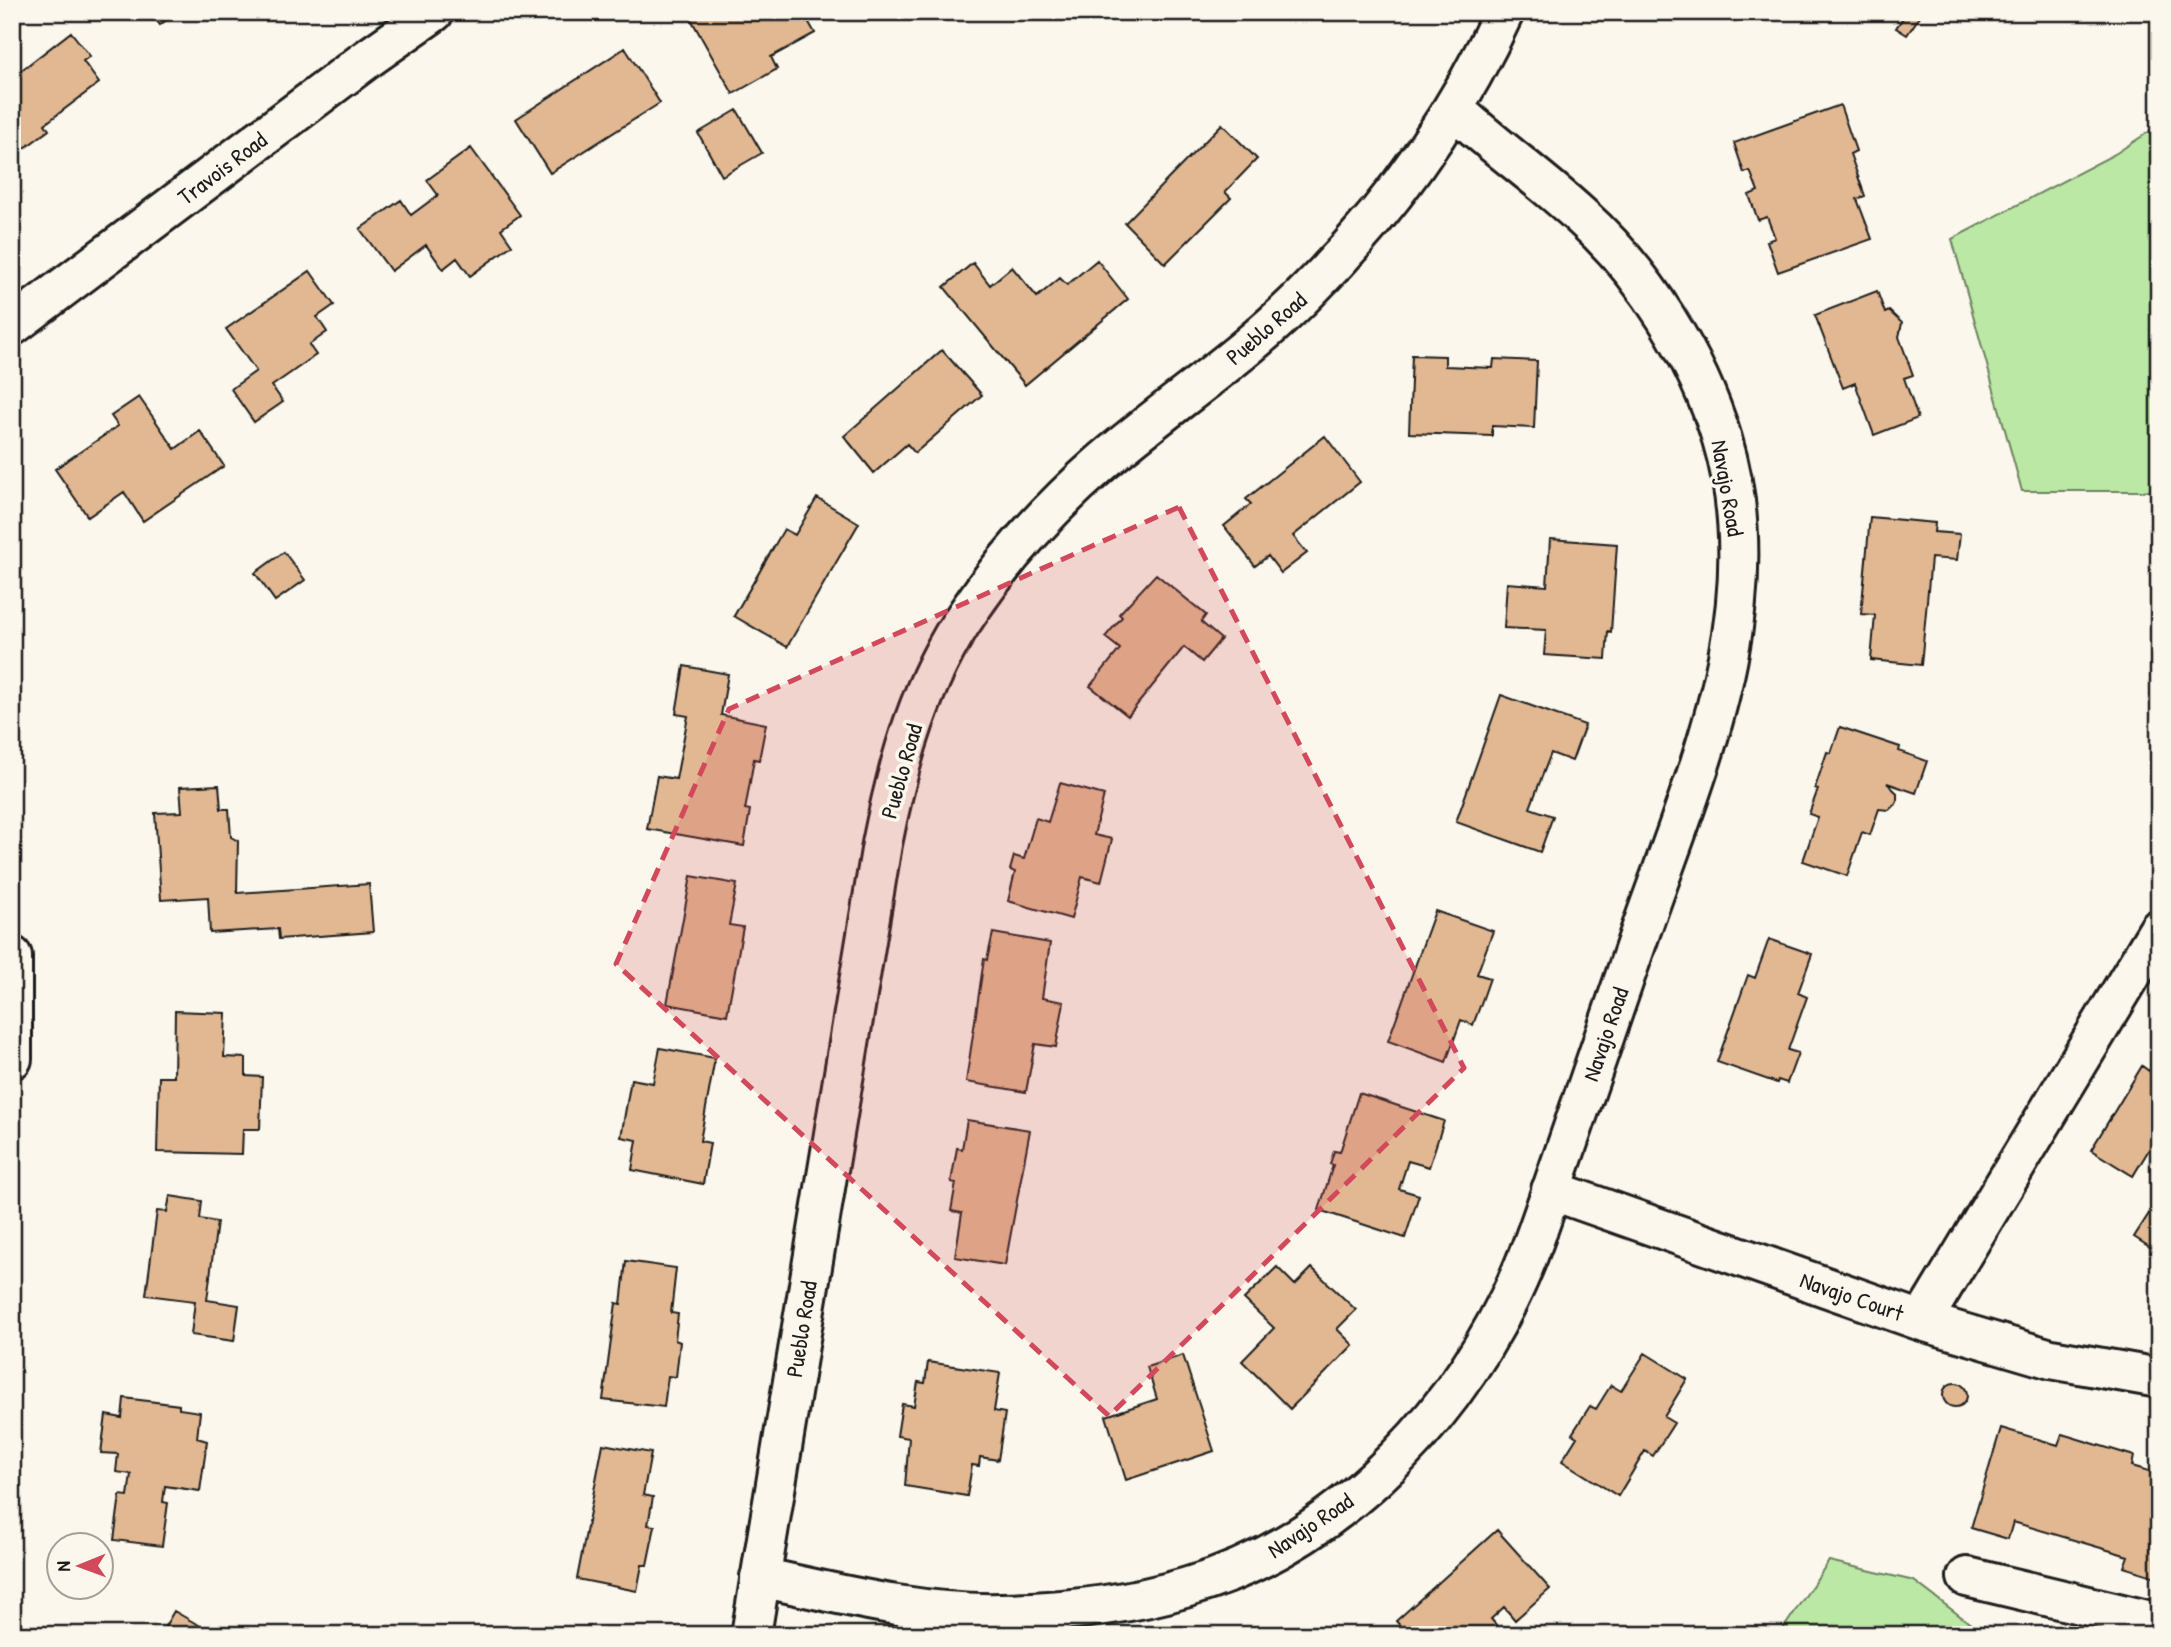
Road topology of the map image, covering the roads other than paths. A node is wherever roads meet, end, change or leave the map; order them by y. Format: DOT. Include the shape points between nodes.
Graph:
graph roads {
  1 [pos="435,12"];
  2 [pos="1504,12"];
  3 [pos="1454,109"];
  4 [pos="12,326"];
  5 [pos="2159,929"];
  6 [pos="12,956"];
  7 [pos="12,1059"];
  8 [pos="1551,1190"];
  9 [pos="1922,1321"];
  10 [pos="2159,1378"];
  11 [pos="760,1577"];
  12 [pos="1967,1577"];
  13 [pos="2159,1623"];
  14 [pos="751,1635"];
  1 -- 4 [label="street, Travois Road"];
  2 -- 3 [label="street"];
  3 -- 8 [label="street, Navajo Road" via="1587,220 1646,289 1687,355 1710,404 1732,483 1738,543 1732,638 1714,722"];
  3 -- 11 [label="street, Pueblo Road" via="1369,224 1309,291 1207,380 1100,464 1024,537 967,612 925,694 896,772 881,844"];
  5 -- 9 [label="street"];
  6 -- 7 [label="street"];
  8 -- 9 [label="street, Navajo Court"];
  8 -- 11 [label="street, Navajo Road" via="1509,1300 1461,1382 1410,1444 1343,1507 1270,1554 1190,1587 1101,1607 1000,1614 876,1602"];
  9 -- 10 [label="street, Navajo Court" via="2051,1359"];
  11 -- 14 [label="street, Pueblo Road"];
  12 -- 13 [label="street"];
}
